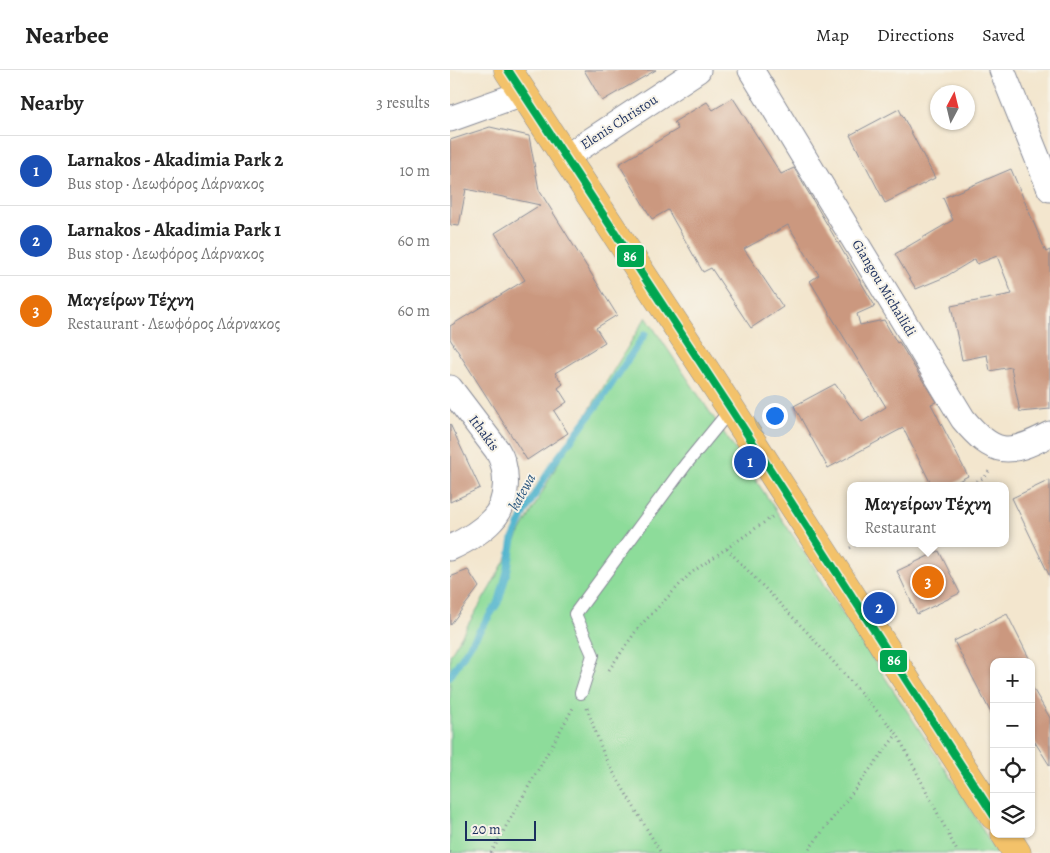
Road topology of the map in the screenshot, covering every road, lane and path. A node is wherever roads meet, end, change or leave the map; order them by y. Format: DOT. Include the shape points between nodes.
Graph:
graph roads {
  1 [pos="508,70"];
  2 [pos="698,70"];
  3 [pos="751,70"];
  4 [pos="1002,70"];
  5 [pos="523,93"];
  6 [pos="450,119"];
  7 [pos="566,157"];
  8 [pos="1050,189"];
  9 [pos="450,388"];
  10 [pos="731,409"];
  11 [pos="1050,434"];
  12 [pos="773,517"];
  13 [pos="450,548"];
  14 [pos="727,549"];
  15 [pos="581,694"];
  16 [pos="897,734"];
  17 [pos="990,810"];
  18 [pos="1008,838"];
  19 [pos="491,853"];
  20 [pos="662,853"];
  21 [pos="806,853"];
  22 [pos="958,853"];
  23 [pos="1017,853"];
  1 -- 5 [label="main road"];
  2 -- 7 [label="street, Elenis Christou"];
  3 -- 11 [label="street, Giangou Michailidi" via="963,419 983,440 1004,450 1029,445"];
  4 -- 8 [label="street"];
  5 -- 6 [label="street"];
  5 -- 7 [label="main road"];
  7 -- 10 [label="main road"];
  9 -- 13 [label="street, Ithakis" via="497,450 506,472 502,502 494,519"];
  10 -- 15 [label="lane" via="686,464 575,614 593,654"];
  10 -- 17 [label="main road"];
  12 -- 14 [label="path"];
  14 -- 15 [label="path" via="691,572 638,628 597,687"];
  14 -- 16 [label="path" via="807,632"];
  15 -- 19 [label="path"];
  15 -- 20 [label="path" via="605,758"];
  16 -- 21 [label="path"];
  16 -- 22 [label="path"];
  18 -- 23 [label="main road"];
}
